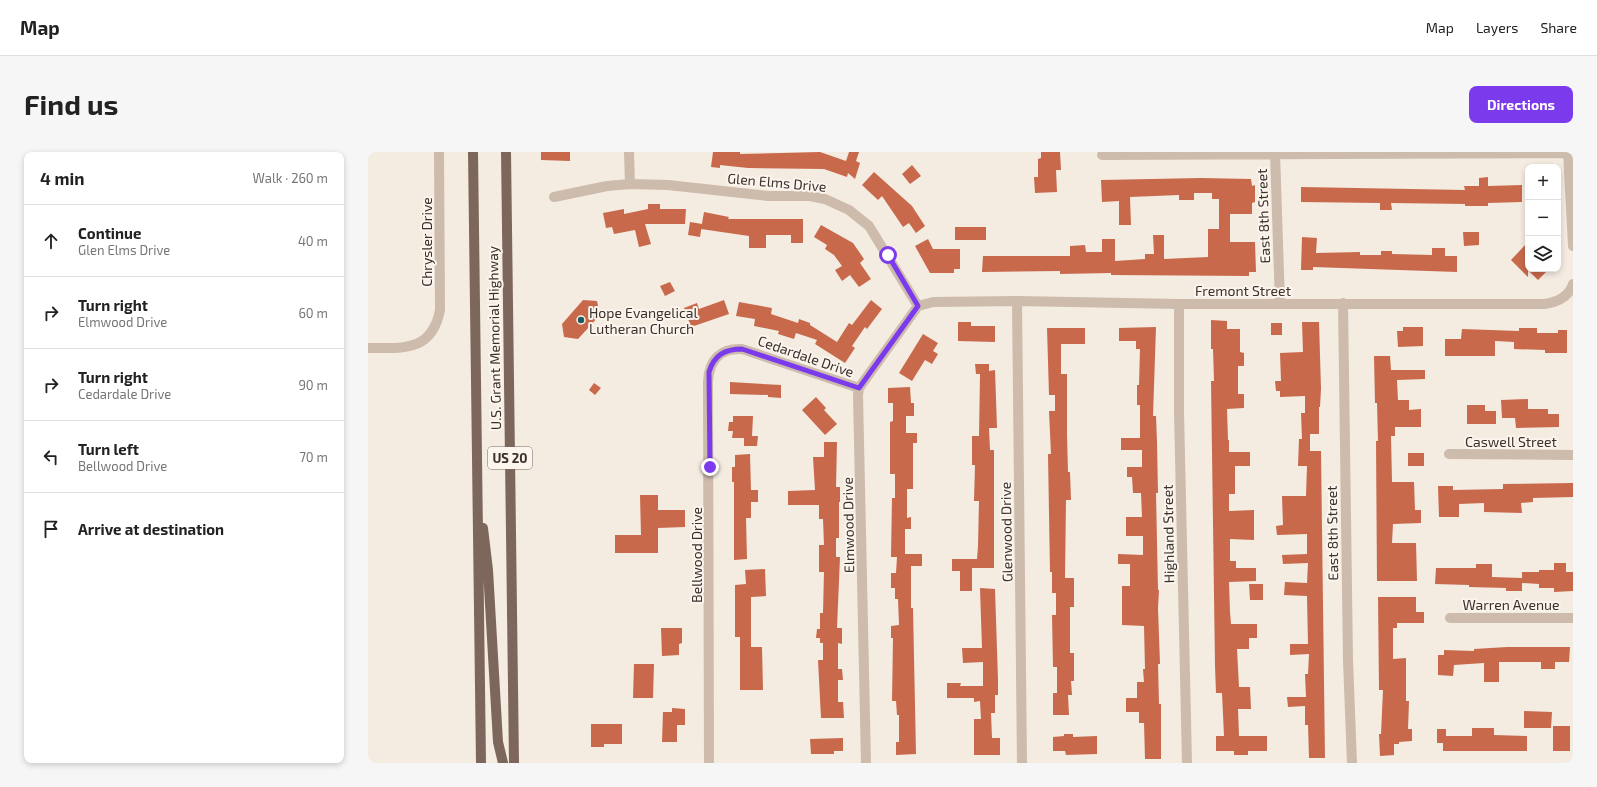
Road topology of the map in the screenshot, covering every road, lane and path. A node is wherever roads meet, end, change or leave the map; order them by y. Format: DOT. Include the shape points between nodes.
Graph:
graph roads {
  1 [pos="439,152"];
  2 [pos="473,152"];
  3 [pos="506,152"];
  4 [pos="629,152"];
  5 [pos="1275,153"];
  6 [pos="1568,153"];
  7 [pos="1102,155"];
  8 [pos="630,184"];
  9 [pos="554,197"];
  10 [pos="1573,246"];
  11 [pos="1573,284"];
  12 [pos="1017,301"];
  13 [pos="1343,303"];
  14 [pos="1179,304"];
  15 [pos="1280,304"];
  16 [pos="918,306"];
  17 [pos="368,348"];
  18 [pos="721,353"];
  19 [pos="859,388"];
  20 [pos="1449,454"];
  21 [pos="1573,455"];
  22 [pos="477,464"];
  23 [pos="1450,618"];
  24 [pos="1573,618"];
  25 [pos="481,763"];
  26 [pos="503,763"];
  27 [pos="514,763"];
  28 [pos="709,763"];
  29 [pos="866,763"];
  30 [pos="1022,763"];
  31 [pos="1187,763"];
  32 [pos="1352,763"];
  1 -- 17 [label="street, Chrysler Drive" via="440,310 433,331 414,345 401,348"];
  2 -- 22 [label="main road, U.S. Grant Memorial Highway / US 20"];
  3 -- 27 [label="main road, U.S. Grant Memorial Highway / US 20"];
  4 -- 8 [label="street"];
  5 -- 6 [label="street"];
  5 -- 7 [label="street"];
  5 -- 15 [label="street, East 8th Street"];
  6 -- 10 [label="street"];
  8 -- 9 [label="street, Glen Elms Drive"];
  8 -- 16 [label="street, Glen Elms Drive" via="668,185 768,196 810,196 838,203 869,226"];
  11 -- 13 [label="street, Fremont Street" via="1567,294 1556,302 1545,304"];
  12 -- 14 [label="street, Fremont Street"];
  12 -- 16 [label="street, Fremont Street" via="933,302"];
  12 -- 30 [label="street, Glenwood Drive"];
  13 -- 15 [label="street, Fremont Street"];
  13 -- 32 [label="street, East 8th Street"];
  14 -- 15 [label="street, Fremont Street"];
  14 -- 31 [label="street, Highland Street"];
  16 -- 19 [label="street"];
  18 -- 19 [label="street, Cedardale Drive" via="742,349"];
  18 -- 28 [label="street, Bellwood Drive" via="712,363 709,372"];
  19 -- 29 [label="street, Elmwood Drive"];
  20 -- 21 [label="street, Caswell Street"];
  22 -- 25 [label="main road, U.S. Grant Memorial Highway / US 20"];
  22 -- 26 [label="main road" via="488,570 498,742"];
  23 -- 24 [label="street, Warren Avenue"];
}
